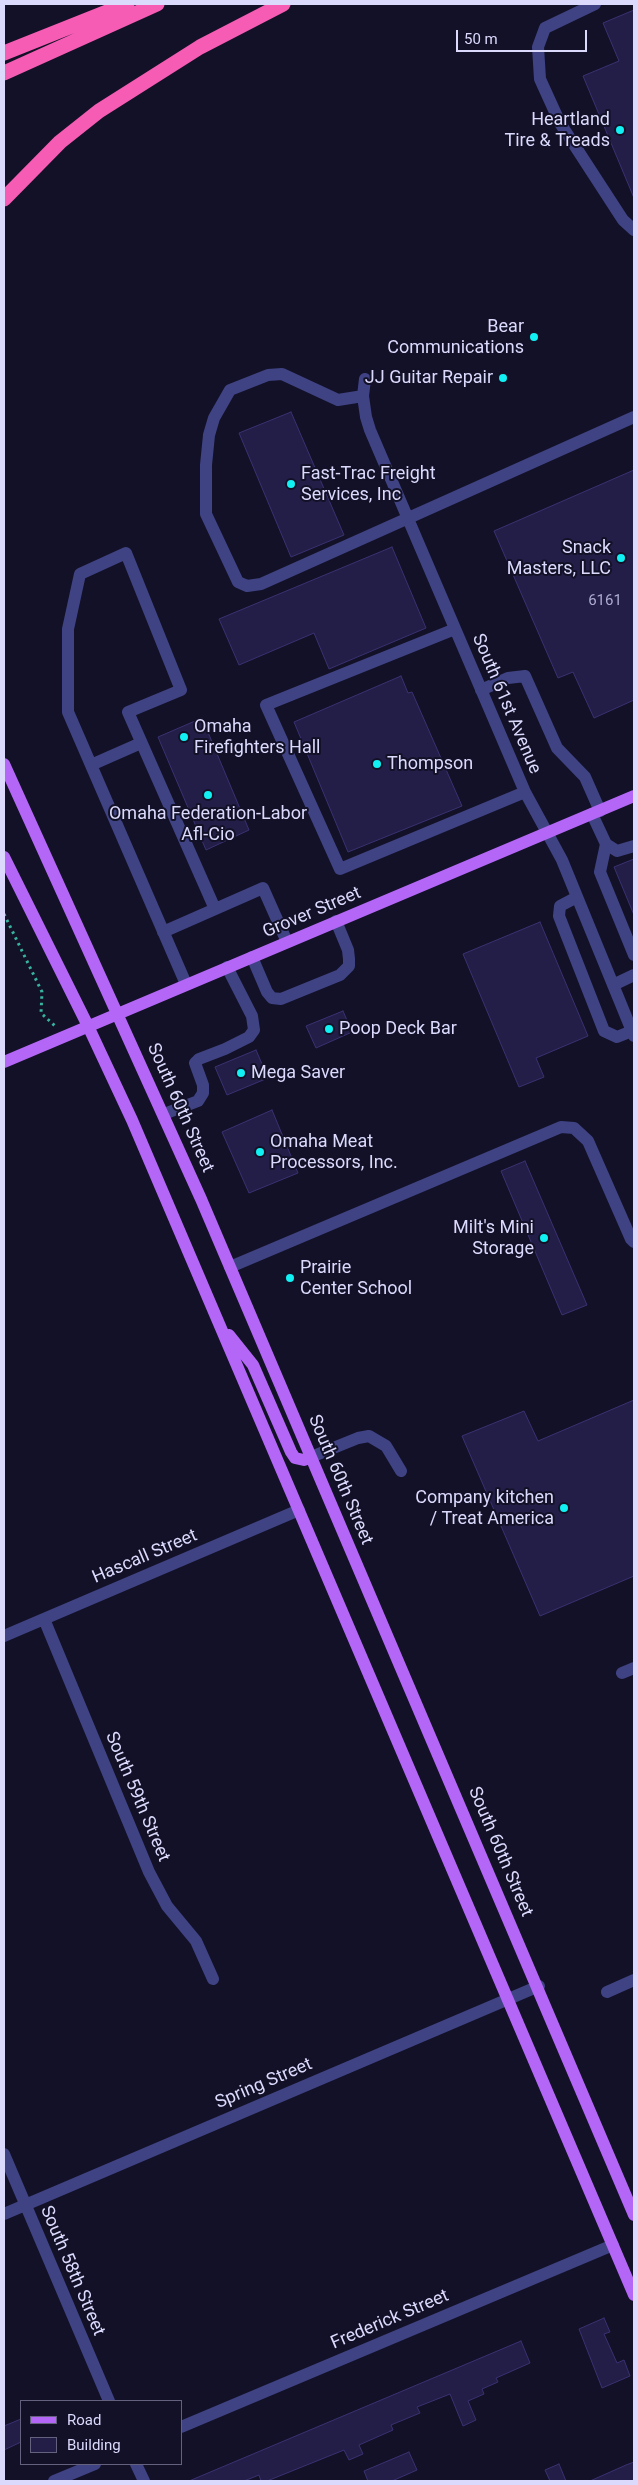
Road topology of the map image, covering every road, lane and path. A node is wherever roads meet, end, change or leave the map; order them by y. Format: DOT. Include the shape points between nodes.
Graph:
graph roads {
  1 [pos="127,4"];
  2 [pos="157,4"];
  3 [pos="283,4"];
  4 [pos="595,4"];
  5 [pos="4,53"];
  6 [pos="4,73"];
  7 [pos="4,200"];
  8 [pos="634,230"];
  9 [pos="365,380"];
  10 [pos="363,396"];
  11 [pos="634,417"];
  12 [pos="408,519"];
  13 [pos="455,629"];
  14 [pos="481,690"];
  15 [pos="142,743"];
  16 [pos="4,764"];
  17 [pos="91,765"];
  18 [pos="525,792"];
  19 [pos="634,796"];
  20 [pos="596,812"];
  21 [pos="548,833"];
  22 [pos="606,844"];
  23 [pos="634,846"];
  24 [pos="4,857"];
  25 [pos="577,897"];
  26 [pos="215,909"];
  27 [pos="4,914"];
  28 [pos="336,922"];
  29 [pos="163,932"];
  30 [pos="287,942"];
  31 [pos="634,955"];
  32 [pos="252,957"];
  33 [pos="227,967"];
  34 [pos="634,975"];
  35 [pos="186,984"];
  36 [pos="613,985"];
  37 [pos="118,1013"];
  38 [pos="88,1026"];
  39 [pos="633,1033"];
  40 [pos="65,1036"];
  41 [pos="4,1062"];
  42 [pos="164,1114"];
  43 [pos="634,1242"];
  44 [pos="230,1267"];
  45 [pos="219,1324"];
  46 [pos="311,1457"];
  47 [pos="401,1471"];
  48 [pos="299,1510"];
  49 [pos="44,1619"];
  50 [pos="4,1636"];
  51 [pos="213,1979"];
  52 [pos="634,1980"];
  53 [pos="539,1986"];
  54 [pos="607,1992"];
  55 [pos="508,1999"];
  56 [pos="4,2154"];
  57 [pos="631,2197"];
  58 [pos="25,2205"];
  59 [pos="4,2214"];
  60 [pos="634,2214"];
  61 [pos="613,2245"];
  62 [pos="634,2295"];
  63 [pos="109,2400"];
  64 [pos="182,2427"];
  65 [pos="93,2465"];
  66 [pos="136,2465"];
  67 [pos="54,2481"];
  68 [pos="144,2481"];
  1 -- 5 [label="highway"];
  2 -- 6 [label="highway"];
  3 -- 7 [label="highway" via="200,47 99,111 60,142"];
  4 -- 8 [label="street" via="545,28 538,47 540,79 560,123 623,220"];
  9 -- 10 [label="street, South 61st Avenue"];
  10 -- 12 [label="street, South 61st Avenue" via="370,430"];
  10 -- 12 [label="street" via="338,400 282,374 268,375 230,390 214,418 209,435 206,514 238,582 247,586 261,584"];
  11 -- 12 [label="street"];
  12 -- 13 [label="street, South 61st Avenue"];
  13 -- 14 [label="street, South 61st Avenue"];
  13 -- 18 [label="street" via="266,704 340,870"];
  14 -- 18 [label="street, South 61st Avenue"];
  14 -- 20 [label="street" via="508,678 525,676 557,748 585,778"];
  15 -- 17 [label="street"];
  15 -- 17 [label="street" via="128,712 182,690 126,553 80,574 68,629 68,712"];
  15 -- 26 [label="street"];
  16 -- 37 [label="main road, South 60th Street"];
  17 -- 29 [label="street"];
  18 -- 21 [label="street, South 61st Avenue"];
  19 -- 20 [label="main road, Grover Street"];
  20 -- 21 [label="main road, Grover Street"];
  20 -- 22 [label="street"];
  21 -- 25 [label="street, South 61st Avenue"];
  21 -- 28 [label="main road, Grover Street"];
  22 -- 23 [label="street" via="616,850"];
  22 -- 31 [label="street" via="600,872"];
  24 -- 38 [label="main road"];
  25 -- 36 [label="street, South 61st Avenue"];
  25 -- 39 [label="street" via="560,906 559,916 604,1031 617,1037"];
  26 -- 29 [label="street"];
  26 -- 30 [label="street" via="263,888"];
  27 -- 40 [label="path" via="42,992 41,1013"];
  28 -- 30 [label="main road, Grover Street"];
  28 -- 32 [label="street" via="349,959 349,966 340,975 281,999 272,998"];
  29 -- 35 [label="street"];
  30 -- 32 [label="main road, Grover Street"];
  32 -- 33 [label="main road, Grover Street"];
  33 -- 35 [label="main road, Grover Street"];
  33 -- 42 [label="street" via="252,1016 254,1030 249,1037 225,1050 199,1059 195,1063 203,1093 198,1101"];
  34 -- 36 [label="street"];
  35 -- 37 [label="main road, Grover Street"];
  36 -- 39 [label="street, South 61st Avenue"];
  37 -- 38 [label="main road, Grover Street"];
  37 -- 42 [label="main road, South 60th Street"];
  38 -- 40 [label="main road, Grover Street"];
  38 -- 45 [label="main road"];
  40 -- 41 [label="main road, Grover Street"];
  42 -- 44 [label="main road, South 60th Street"];
  43 -- 44 [label="street" via="588,1141 574,1128 561,1127"];
  44 -- 46 [label="main road, South 60th Street"];
  45 -- 46 [label="main road" via="253,1365 295,1458 304,1460"];
  45 -- 48 [label="main road"];
  46 -- 47 [label="street" via="369,1436 386,1446"];
  46 -- 53 [label="main road, South 60th Street"];
  48 -- 49 [label="street, Hascall Street"];
  48 -- 55 [label="main road"];
  49 -- 50 [label="street, Hascall Street"];
  49 -- 51 [label="street, South 59th Street" via="149,1872 167,1906 196,1941"];
  52 -- 54 [label="street"];
  53 -- 55 [label="street, Spring Street"];
  53 -- 57 [label="main road, South 60th Street"];
  55 -- 58 [label="street, Spring Street"];
  55 -- 61 [label="main road"];
  56 -- 58 [label="street, South 58th Street"];
  57 -- 60 [label="main road, South 60th Street"];
  58 -- 59 [label="street, Spring Street"];
  58 -- 63 [label="street, South 58th Street"];
  61 -- 62 [label="main road"];
  61 -- 64 [label="street, Frederick Street"];
  65 -- 67 [label="street"];
  66 -- 68 [label="street"];
}
